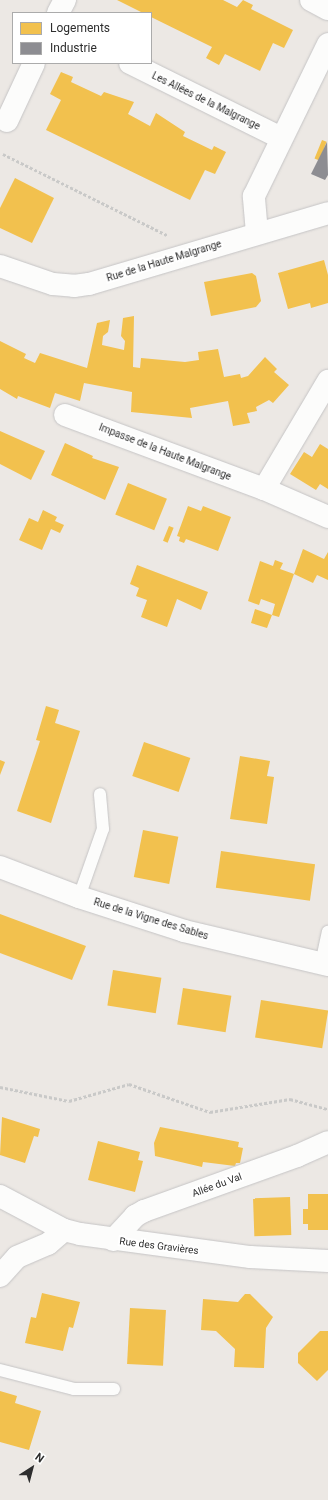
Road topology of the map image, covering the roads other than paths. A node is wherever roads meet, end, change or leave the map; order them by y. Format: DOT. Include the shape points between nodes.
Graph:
graph roads {
  1 [pos="65,0"];
  2 [pos="311,0"];
  3 [pos="328,9"];
  4 [pos="59,12"];
  5 [pos="328,44"];
  6 [pos="34,64"];
  7 [pos="132,64"];
  8 [pos="7,121"];
  9 [pos="281,138"];
  10 [pos="328,213"];
  11 [pos="257,232"];
  12 [pos="0,266"];
  13 [pos="328,381"];
  14 [pos="65,415"];
  15 [pos="264,489"];
  16 [pos="328,518"];
  17 [pos="100,794"];
  18 [pos="0,867"];
  19 [pos="79,897"];
  20 [pos="328,932"];
  21 [pos="325,964"];
  22 [pos="328,1142"];
  23 [pos="0,1196"];
  24 [pos="64,1230"];
  25 [pos="113,1240"];
  26 [pos="328,1261"];
  27 [pos="0,1276"];
  28 [pos="0,1370"];
  29 [pos="114,1389"];
  1 -- 4 [label="street"];
  2 -- 3 [label="street"];
  5 -- 9 [label="street"];
  6 -- 8 [label="street"];
  7 -- 9 [label="street, Les Allées de la Malgrange"];
  9 -- 11 [label="street" via="254,196"];
  10 -- 11 [label="street, Rue de la Haute Malgrange"];
  11 -- 12 [label="street, Rue de la Haute Malgrange" via="89,284 74,286 53,284"];
  13 -- 15 [label="street"];
  14 -- 15 [label="street, Impasse de la Haute Malgrange"];
  15 -- 16 [label="street, Impasse de la Haute Malgrange"];
  17 -- 19 [label="lane" via="103,829"];
  18 -- 19 [label="street, Rue de la Vigne des Sables"];
  19 -- 21 [label="street, Rue de la Vigne des Sables" via="184,931"];
  20 -- 21 [label="lane"];
  22 -- 25 [label="street, Allée du Val" via="297,1156 144,1211 126,1224"];
  23 -- 24 [label="street, Rue des Gravières"];
  24 -- 25 [label="street, Rue des Gravières"];
  24 -- 27 [label="street" via="48,1244 17,1257"];
  25 -- 26 [label="street, Rue des Gravières" via="250,1257"];
  28 -- 29 [label="lane" via="74,1389"];
}
